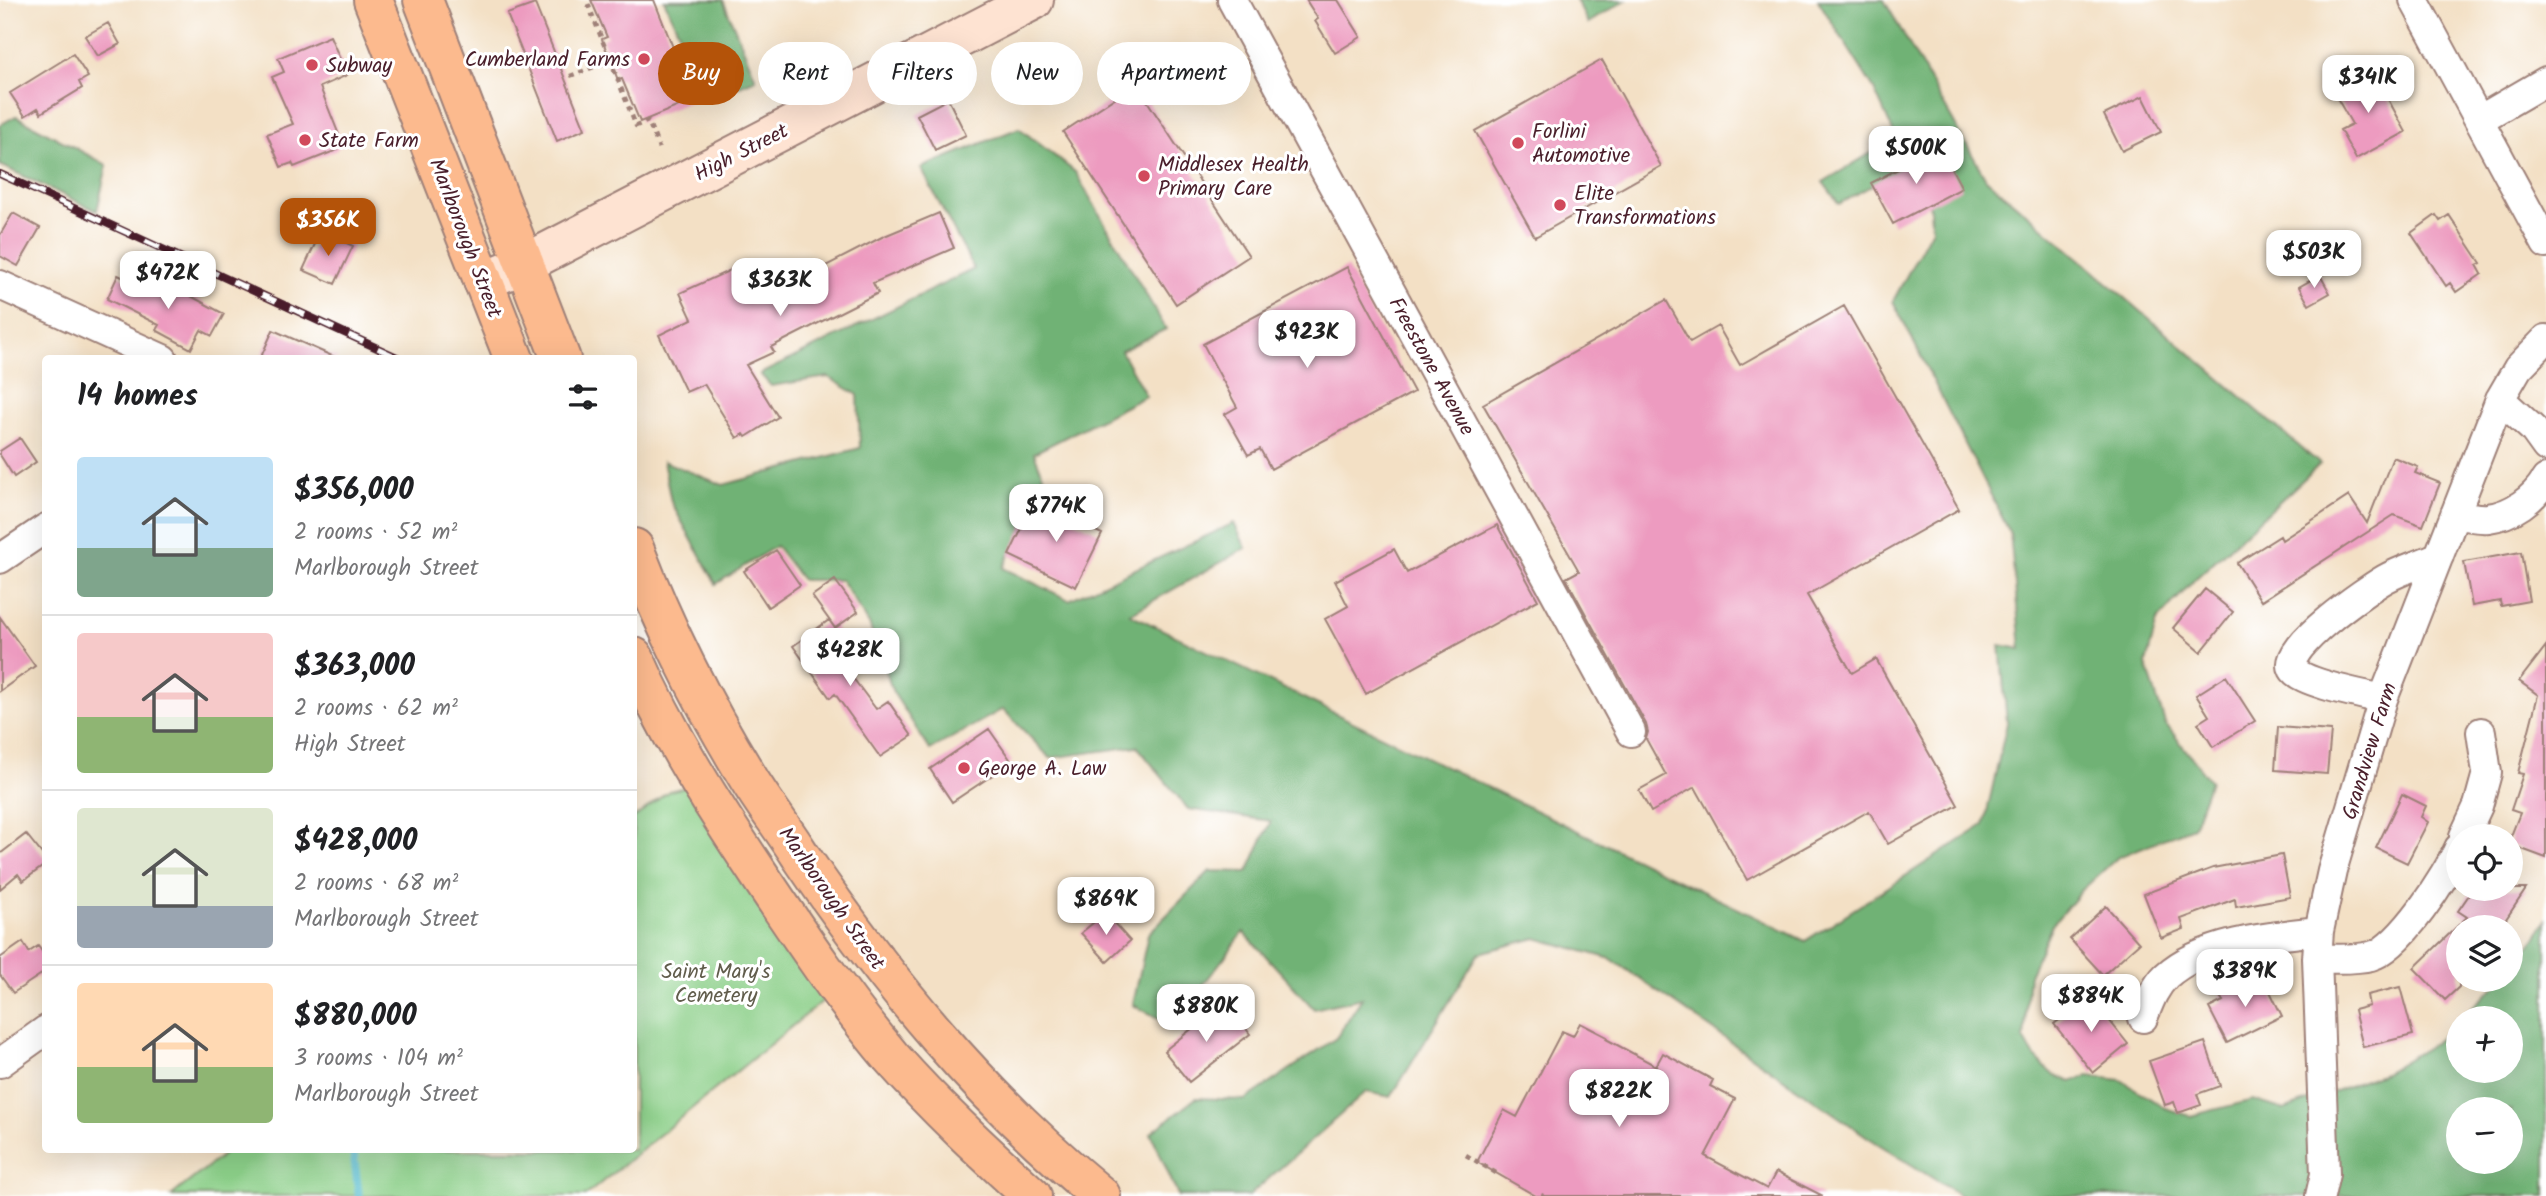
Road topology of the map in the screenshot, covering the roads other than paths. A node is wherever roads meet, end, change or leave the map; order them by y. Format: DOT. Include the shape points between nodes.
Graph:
graph roads {
  1 [pos="373,0"];
  2 [pos="423,0"];
  3 [pos="1034,0"];
  4 [pos="1232,0"];
  5 [pos="2414,0"];
  6 [pos="2546,81"];
  7 [pos="2479,120"];
  8 [pos="2546,244"];
  9 [pos="524,264"];
  10 [pos="483,281"];
  11 [pos="0,285"];
  12 [pos="2546,339"];
  13 [pos="154,355"];
  14 [pos="511,355"];
  15 [pos="559,355"];
  16 [pos="2500,399"];
  17 [pos="2546,447"];
  18 [pos="2546,479"];
  19 [pos="2455,514"];
  20 [pos="42,531"];
  21 [pos="637,555"];
  22 [pos="2439,556"];
  23 [pos="0,559"];
  24 [pos="637,664"];
  25 [pos="2383,699"];
  26 [pos="1631,732"];
  27 [pos="2481,732"];
  28 [pos="2470,824"];
  29 [pos="2446,872"];
  30 [pos="2319,930"];
  31 [pos="2317,958"];
  32 [pos="2143,1018"];
  33 [pos="42,1033"];
  34 [pos="0,1063"];
  35 [pos="1032,1196"];
  36 [pos="1101,1196"];
  37 [pos="2320,1196"];
  1 -- 10 [label="highway, Marlborough Street"];
  2 -- 9 [label="highway"];
  3 -- 9 [label="street, High Street"];
  4 -- 26 [label="street, Freestone Avenue"];
  5 -- 7 [label="street"];
  6 -- 7 [label="street"];
  7 -- 8 [label="street"];
  9 -- 10 [label="street, High Street"];
  9 -- 15 [label="highway"];
  10 -- 14 [label="highway, Marlborough Street"];
  11 -- 13 [label="street"];
  12 -- 16 [label="street, Grandview Farm" via="2518,369"];
  16 -- 17 [label="street"];
  16 -- 19 [label="street, Grandview Farm"];
  18 -- 19 [label="street" via="2530,498 2505,514 2486,519"];
  19 -- 22 [label="street, Grandview Farm"];
  20 -- 23 [label="street"];
  21 -- 36 [label="highway, Marlborough Street" via="687,668 747,776 881,969 1010,1115"];
  22 -- 25 [label="street, Grandview Farm"];
  22 -- 25 [label="street" via="2386,578 2343,608 2293,656 2295,672 2310,680"];
  24 -- 35 [label="highway" via="709,800 826,972 892,1058"];
  25 -- 30 [label="street, Grandview Farm"];
  27 -- 28 [label="street" via="2487,773"];
  29 -- 31 [label="street" via="2408,927 2382,951 2373,956"];
  30 -- 31 [label="street, Grandview Farm"];
  30 -- 32 [label="street" via="2231,945 2182,965 2151,995"];
  31 -- 37 [label="street, Grandview Farm" via="2325,1174"];
  33 -- 34 [label="street"];
}
